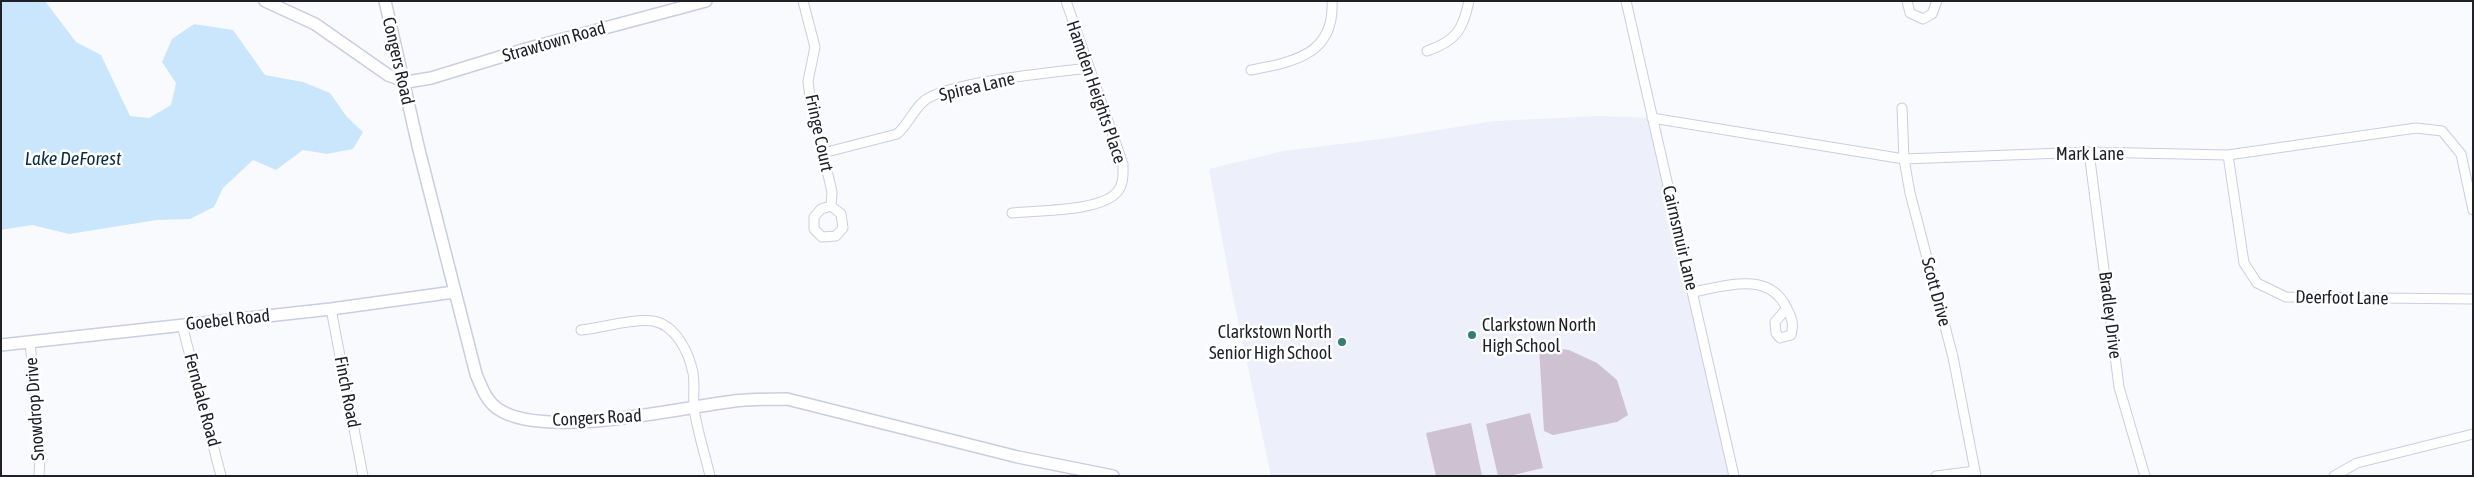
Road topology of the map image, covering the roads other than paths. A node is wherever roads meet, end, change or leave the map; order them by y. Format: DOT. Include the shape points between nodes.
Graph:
graph roads {
  1 [pos="265,1"];
  2 [pos="385,1"];
  3 [pos="706,1"];
  4 [pos="803,1"];
  5 [pos="1066,1"];
  6 [pos="1332,1"];
  7 [pos="1469,1"];
  8 [pos="1626,1"];
  9 [pos="1907,1"];
  10 [pos="1937,1"];
  11 [pos="1427,51"];
  12 [pos="1089,68"];
  13 [pos="1251,70"];
  14 [pos="403,82"];
  15 [pos="1902,108"];
  16 [pos="1652,118"];
  17 [pos="2089,152"];
  18 [pos="823,153"];
  19 [pos="2228,155"];
  20 [pos="1904,159"];
  21 [pos="831,206"];
  22 [pos="2473,210"];
  23 [pos="1012,213"];
  24 [pos="454,292"];
  25 [pos="1693,292"];
  26 [pos="2473,300"];
  27 [pos="1787,308"];
  28 [pos="330,309"];
  29 [pos="182,324"];
  30 [pos="581,330"];
  31 [pos="30,342"];
  32 [pos="1,345"];
  33 [pos="694,408"];
  34 [pos="2473,434"];
  35 [pos="1085,473"];
  36 [pos="1976,473"];
  37 [pos="39,476"];
  38 [pos="221,476"];
  39 [pos="363,476"];
  40 [pos="710,476"];
  41 [pos="1113,476"];
  42 [pos="1734,476"];
  43 [pos="1936,476"];
  44 [pos="2145,476"];
  45 [pos="2334,476"];
  1 -- 14 [label="street" via="315,24"];
  2 -- 14 [label="street, Congers Road"];
  3 -- 14 [label="street, Strawtown Road" via="431,78"];
  4 -- 18 [label="street, Fringe Court" via="815,47 808,81"];
  5 -- 12 [label="street, Hamden Heights Place"];
  6 -- 13 [label="street" via="1329,28 1321,42 1308,54 1290,63"];
  7 -- 11 [label="street" via="1460,30 1451,40"];
  8 -- 16 [label="street, Cairnsmuir Lane"];
  9 -- 10 [label="street" via="1910,13 1923,19 1932,14"];
  12 -- 18 [label="street, Spirea Lane" via="1012,78 936,95 924,101 897,134"];
  12 -- 23 [label="street, Hamden Heights Place" via="1123,164 1124,178 1119,190 1108,200 1092,205"];
  14 -- 24 [label="street, Congers Road"];
  15 -- 20 [label="street, Scott Drive"];
  16 -- 20 [label="street, Mark Lane"];
  16 -- 25 [label="street, Cairnsmuir Lane"];
  17 -- 19 [label="street, Mark Lane"];
  17 -- 20 [label="street, Mark Lane"];
  17 -- 44 [label="street, Bradley Drive" via="2119,387"];
  18 -- 21 [label="street, Fringe Court" via="832,192"];
  19 -- 22 [label="street, Mark Lane" via="2416,128 2442,131 2461,154"];
  19 -- 26 [label="street, Deerfoot Lane" via="2244,262 2256,283 2286,297"];
  20 -- 36 [label="street, Scott Drive" via="1953,357"];
  24 -- 28 [label="street, Goebel Road"];
  24 -- 33 [label="street, Congers Road" via="476,374 489,400 510,415 552,422 629,417"];
  25 -- 27 [label="street" via="1747,282 1760,284 1773,291"];
  25 -- 42 [label="street, Cairnsmuir Lane"];
  28 -- 29 [label="street, Goebel Road"];
  28 -- 39 [label="street, Finch Road"];
  29 -- 31 [label="street, Goebel Road"];
  29 -- 38 [label="street, Ferndale Road"];
  30 -- 33 [label="street" via="642,320 655,321 667,327 678,337 688,356 693,375"];
  31 -- 32 [label="street, Goebel Road"];
  31 -- 37 [label="street, Snowdrop Drive"];
  33 -- 35 [label="street, Congers Road" via="760,398 787,399"];
  33 -- 40 [label="street"];
  34 -- 45 [label="street" via="2357,463"];
  35 -- 41 [label="street, Congers Road"];
  36 -- 43 [label="street"];
}
